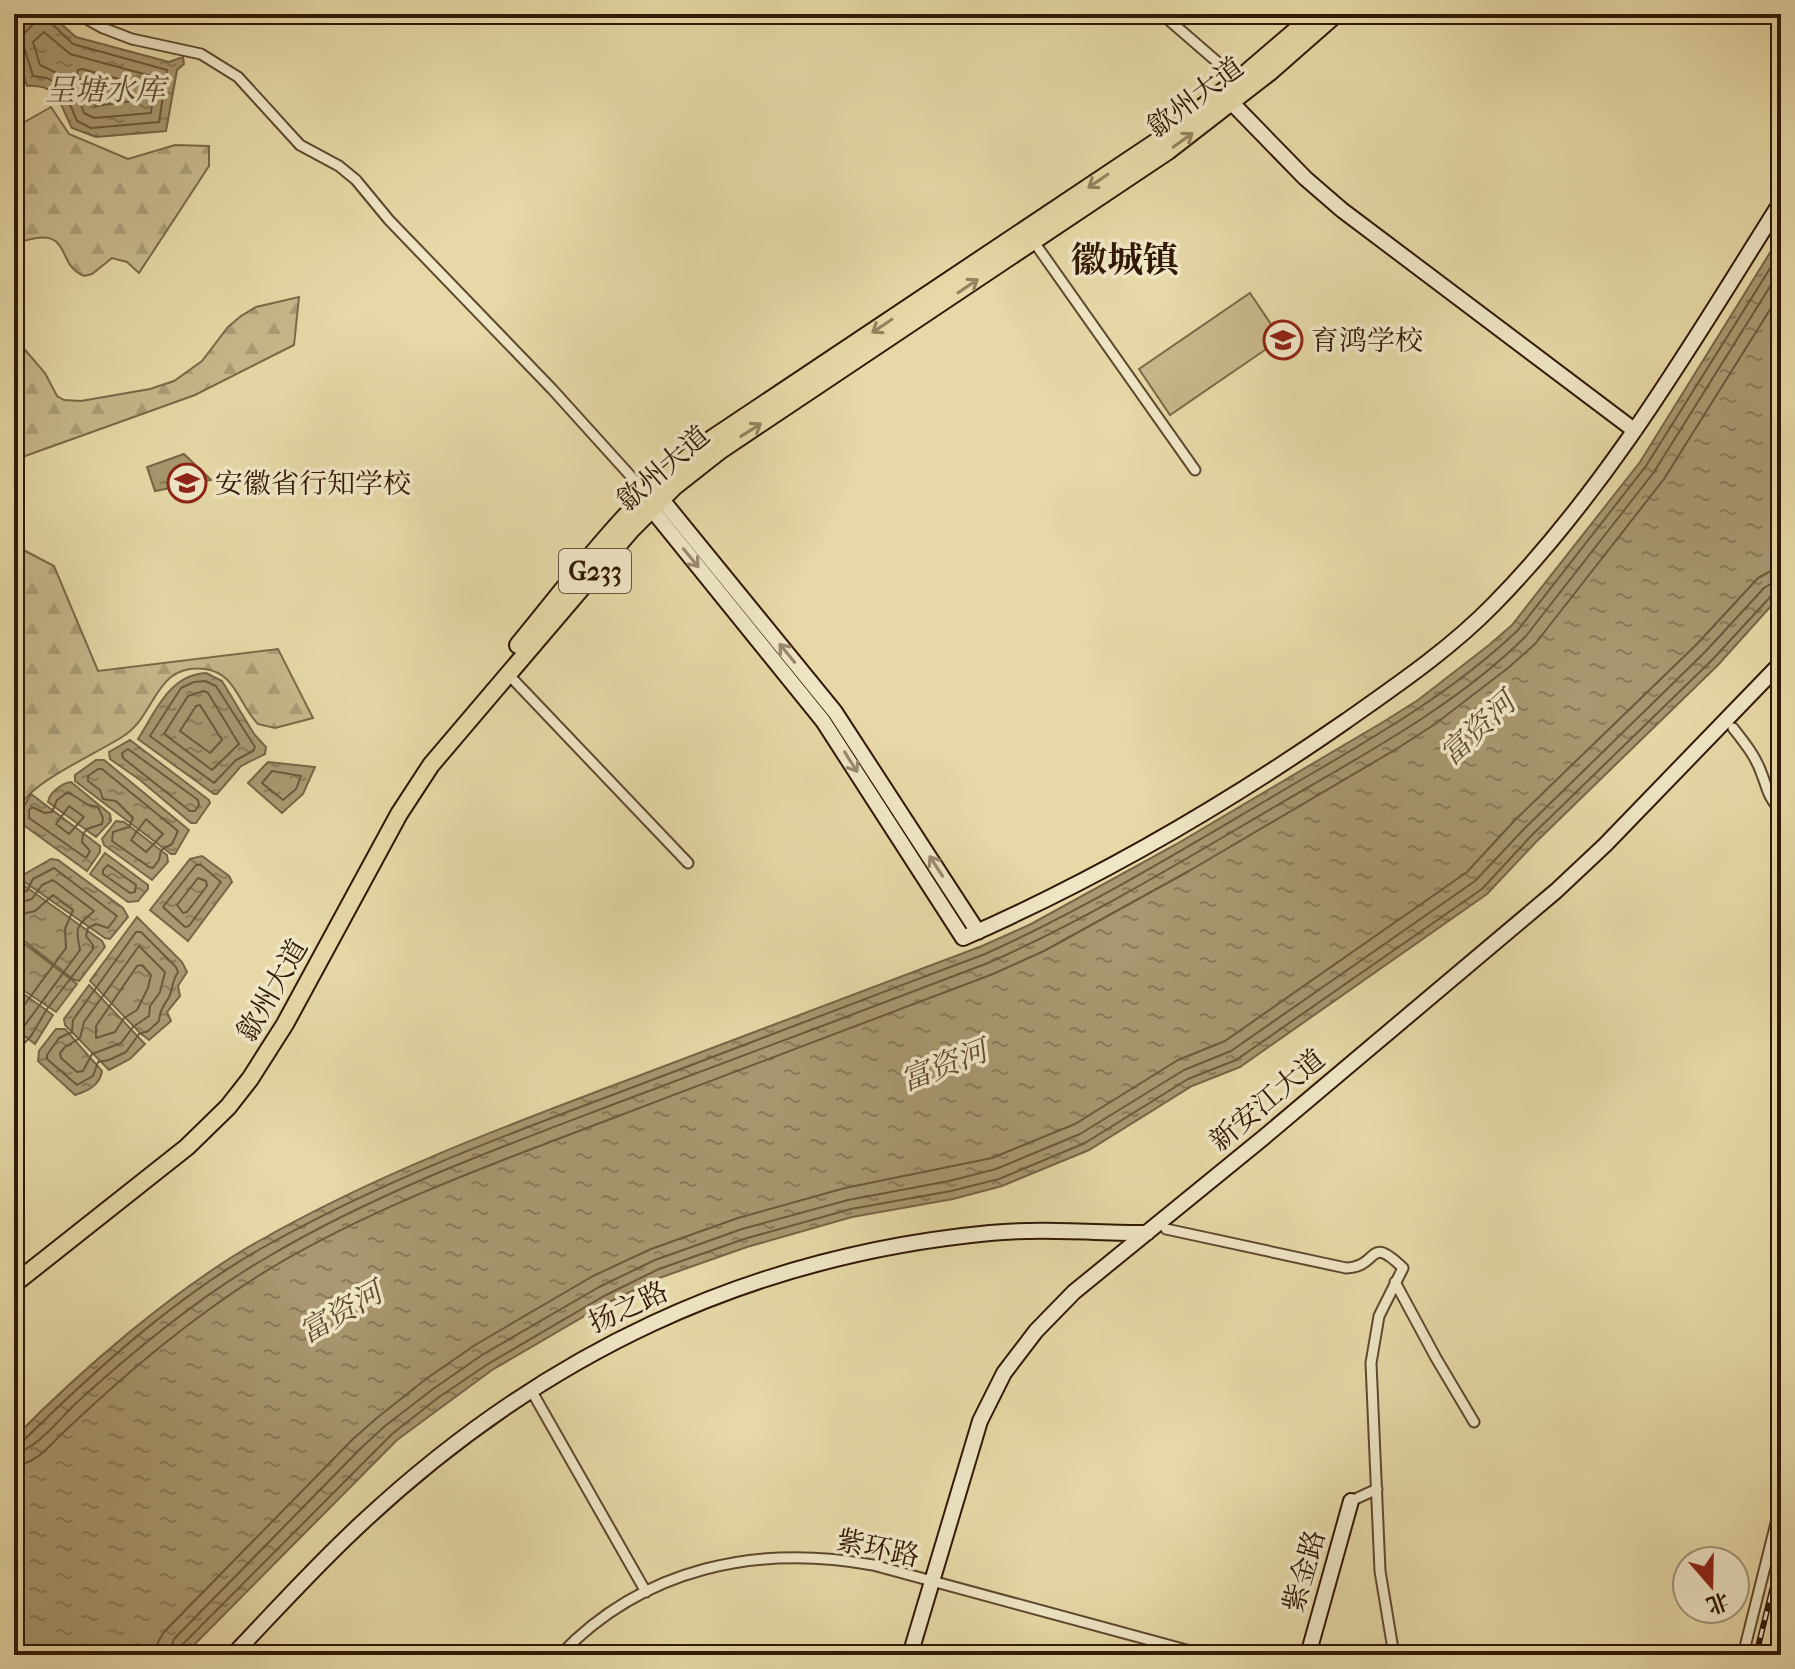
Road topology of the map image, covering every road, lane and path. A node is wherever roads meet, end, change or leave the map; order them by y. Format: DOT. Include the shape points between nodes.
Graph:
graph roads {
  1 [pos="78,14"];
  2 [pos="1162,14"];
  3 [pos="1315,14"];
  4 [pos="1336,14"];
  5 [pos="1238,80"];
  6 [pos="1232,103"];
  7 [pos="1781,202"];
  8 [pos="1034,242"];
  9 [pos="1634,430"];
  10 [pos="1195,470"];
  11 [pos="651,497"];
  12 [pos="1781,663"];
  13 [pos="507,673"];
  14 [pos="1781,677"];
  15 [pos="1733,728"];
  16 [pos="1781,812"];
  17 [pos="688,863"];
  18 [pos="978,932"];
  19 [pos="1166,1229"];
  20 [pos="1147,1233"];
  21 [pos="14,1271"];
  22 [pos="1395,1282"];
  23 [pos="14,1284"];
  24 [pos="531,1390"];
  25 [pos="1474,1422"];
  26 [pos="1377,1489"];
  27 [pos="1351,1501"];
  28 [pos="1781,1503"];
  29 [pos="937,1583"];
  30 [pos="646,1592"];
  31 [pos="233,1655"];
  32 [pos="560,1655"];
  33 [pos="910,1655"];
  34 [pos="920,1655"];
  35 [pos="1205,1655"];
  36 [pos="1308,1655"];
  37 [pos="1394,1655"];
  38 [pos="1743,1655"];
  1 -- 11 [label="street" via="118,34 201,54 238,77 300,145 356,180"];
  2 -- 5 [label="street"];
  3 -- 5 [label="highway, 歙州大道 / G233"];
  4 -- 6 [label="highway, 歙州大道 / G233"];
  5 -- 11 [label="highway, 歙州大道 / G233, one-way" via="1126,163 713,438"];
  8 -- 6 [label="highway, 歙州大道 / G233, one-way"];
  6 -- 9 [label="street" via="1342,210"];
  7 -- 9 [label="street"];
  8 -- 10 [label="street"];
  11 -- 8 [label="highway, 歙州大道 / G233, one-way"];
  9 -- 18 [label="street" via="1524,571 1446,648 1213,808 1089,878"];
  11 -- 13 [label="highway, 歙州大道 / G233"];
  18 -- 11 [label="street, one-way" via="835,712"];
  11 -- 18 [label="street, one-way" via="823,721 963,938"];
  11 -- 21 [label="highway, 歙州大道 / G233" via="551,601 423,759 390,809 276,1019 231,1087 180,1139"];
  12 -- 20 [label="street, 新安江大道" via="1556,891"];
  13 -- 17 [label="street"];
  13 -- 23 [label="highway, 歙州大道 / G233" via="417,785 285,1024 239,1093 187,1147"];
  14 -- 15 [label="street, 新安江大道"];
  15 -- 16 [label="street"];
  15 -- 19 [label="street, 新安江大道" via="1562,898"];
  19 -- 22 [label="street" via="1346,1268 1361,1266 1382,1251 1403,1268"];
  19 -- 29 [label="street, 新安江大道" via="1068,1311 1012,1378 983,1440"];
  20 -- 24 [label="street, 扬之路" via="992,1233 820,1261 651,1323"];
  20 -- 29 [label="street, 新安江大道" via="1061,1304 1004,1373 974,1437"];
  22 -- 25 [label="street"];
  22 -- 26 [label="street" via="1379,1316 1372,1351"];
  24 -- 30 [label="street"];
  24 -- 31 [label="street, 扬之路" via="380,1506"];
  26 -- 27 [label="street"];
  26 -- 37 [label="street" via="1380,1571"];
  27 -- 36 [label="street, 紫金路"];
  28 -- 38 [label="street"];
  29 -- 30 [label="street, 紫环路" via="853,1562 792,1556 716,1565"];
  29 -- 33 [label="street, 新安江大道"];
  29 -- 34 [label="street, 新安江大道"];
  29 -- 35 [label="street, 紫环路"];
  30 -- 32 [label="street, 紫环路"];
}
